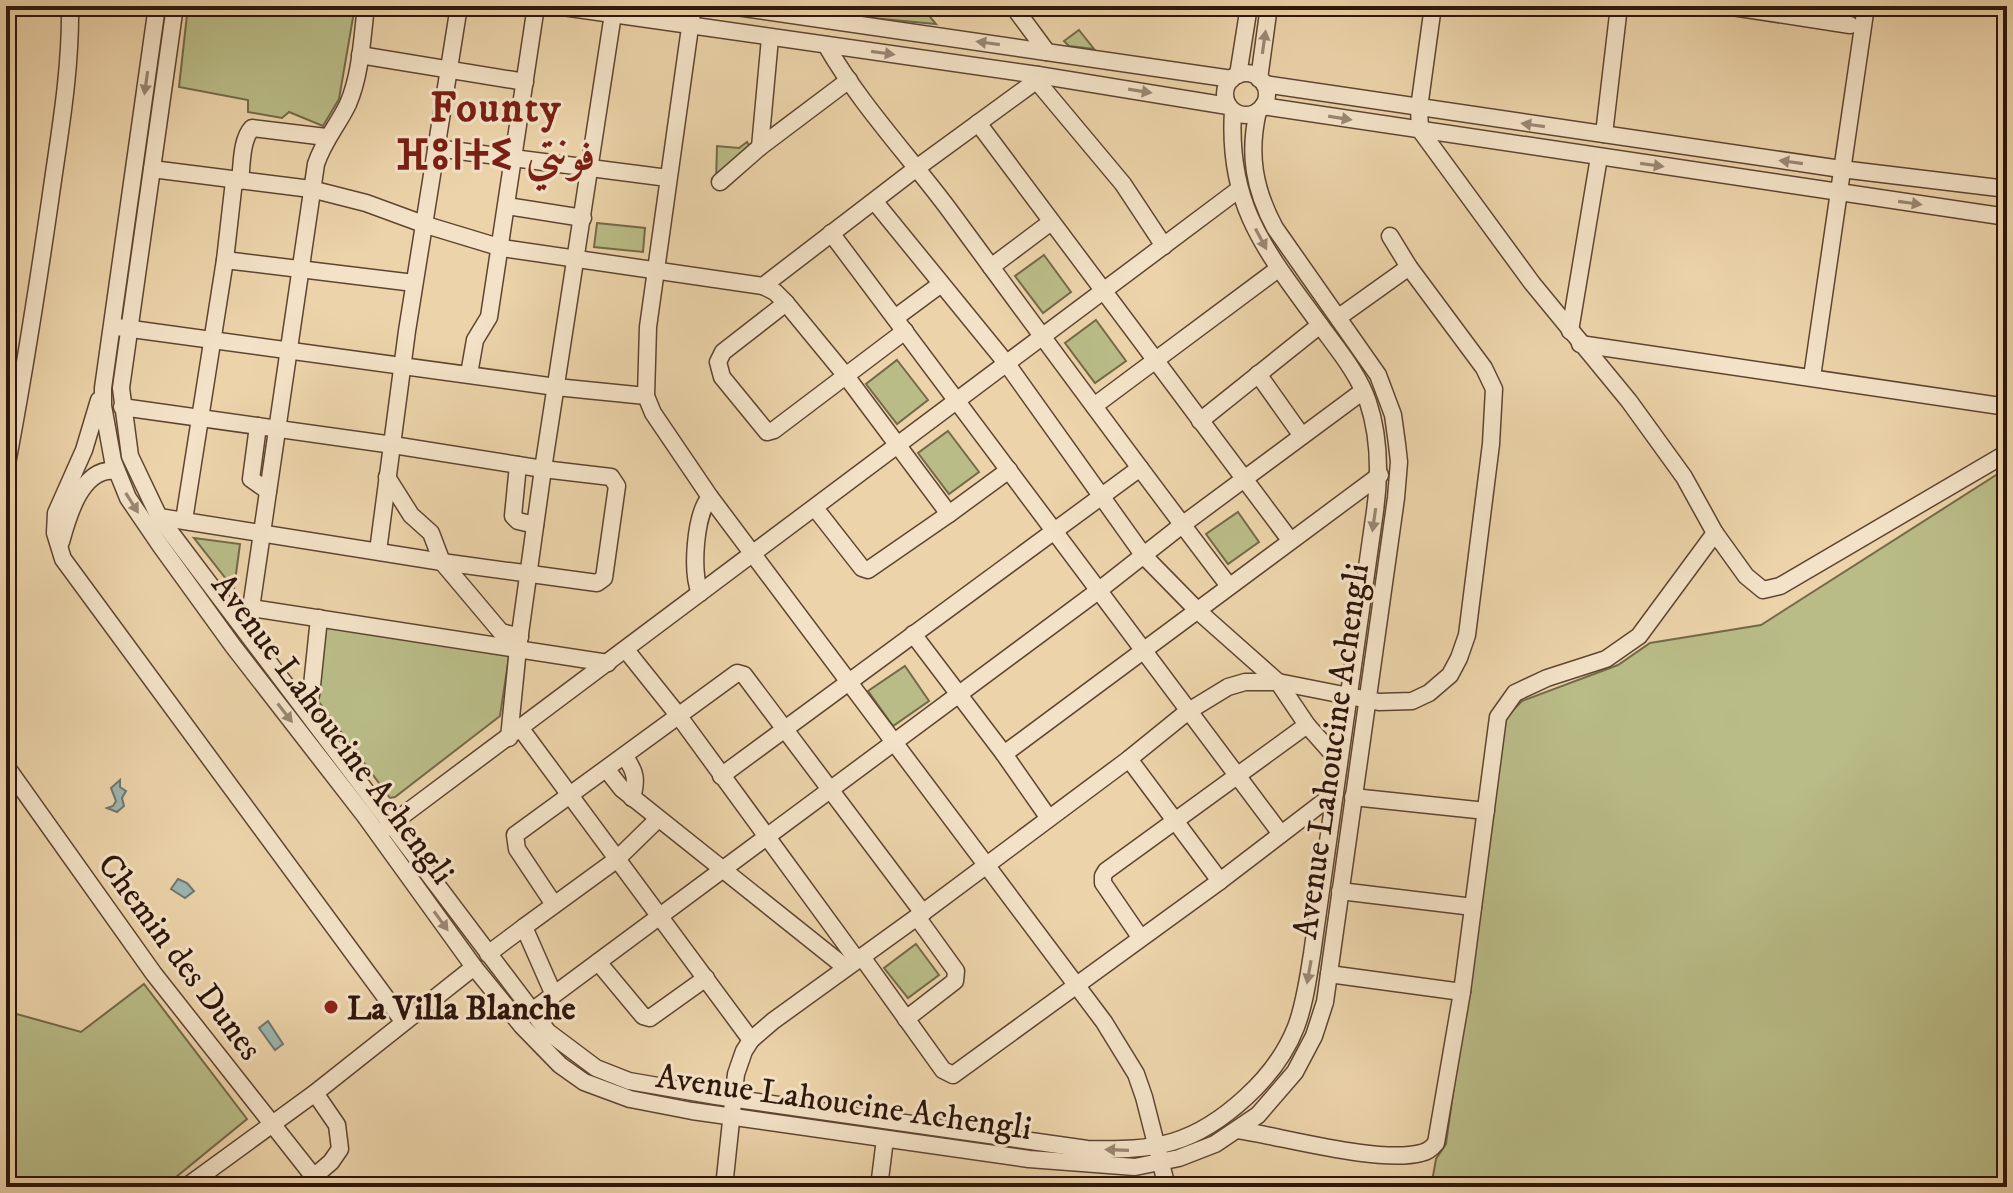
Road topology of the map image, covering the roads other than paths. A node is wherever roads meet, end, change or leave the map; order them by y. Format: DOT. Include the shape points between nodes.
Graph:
graph roads {
  1 [pos="70,6"];
  2 [pos="157,6"];
  3 [pos="175,6"];
  4 [pos="366,6"];
  5 [pos="459,6"];
  6 [pos="536,6"];
  7 [pos="556,6"];
  8 [pos="693,6"];
  9 [pos="730,6"];
  10 [pos="845,6"];
  11 [pos="1013,6"];
  12 [pos="1249,6"];
  13 [pos="1269,6"];
  14 [pos="1433,6"];
  15 [pos="1619,6"];
  16 [pos="1726,6"];
  17 [pos="1866,6"];
  18 [pos="613,14"];
  19 [pos="828,20"];
  20 [pos="1850,25"];
  21 [pos="691,27"];
  22 [pos="770,38"];
  23 [pos="826,45"];
  24 [pos="1047,52"];
  25 [pos="360,55"];
  26 [pos="449,69"];
  27 [pos="1037,77"];
  28 [pos="1235,77"];
  29 [pos="849,80"];
  30 [pos="525,82"];
  31 [pos="1262,82"];
  32 [pos="1231,108"];
  33 [pos="1260,108"];
  34 [pos="1419,108"];
  35 [pos="978,123"];
  36 [pos="1420,130"];
  37 [pos="1604,134"];
  38 [pos="326,137"];
  39 [pos="760,147"];
  40 [pos="436,148"];
  41 [pos="1599,157"];
  42 [pos="514,160"];
  43 [pos="918,167"];
  44 [pos="152,169"];
  45 [pos="589,169"];
  46 [pos="1841,169"];
  47 [pos="668,178"];
  48 [pos="237,181"];
  49 [pos="720,182"];
  50 [pos="311,189"];
  51 [pos="2007,189"];
  52 [pos="1238,190"];
  53 [pos="1838,192"];
  54 [pos="875,202"];
  55 [pos="507,206"];
  56 [pos="2007,217"];
  57 [pos="583,218"];
  58 [pos="1051,222"];
  59 [pos="426,225"];
  60 [pos="831,233"];
  61 [pos="1390,236"];
  62 [pos="1164,246"];
  63 [pos="502,248"];
  64 [pos="576,259"];
  65 [pos="225,260"];
  66 [pos="991,267"];
  67 [pos="1409,267"];
  68 [pos="300,268"];
  69 [pos="1278,269"];
  70 [pos="655,271"];
  71 [pos="414,283"];
  72 [pos="941,284"];
  73 [pos="763,286"];
  74 [pos="1104,291"];
  75 [pos="786,303"];
  76 [pos="1339,317"];
  77 [pos="900,324"];
  78 [pos="1320,325"];
  79 [pos="120,327"];
  80 [pos="1041,338"];
  81 [pos="1575,338"];
  82 [pos="212,340"];
  83 [pos="290,352"];
  84 [pos="1155,362"];
  85 [pos="1007,364"];
  86 [pos="402,366"];
  87 [pos="469,374"];
  88 [pos="1258,374"];
  89 [pos="846,376"];
  90 [pos="1812,377"];
  91 [pos="556,387"];
  92 [pos="103,388"];
  93 [pos="1363,391"];
  94 [pos="646,396"];
  95 [pos="958,401"];
  96 [pos="1094,406"];
  97 [pos="122,407"];
  98 [pos="2007,407"];
  99 [pos="201,418"];
  100 [pos="1200,421"];
  101 [pos="258,426"];
  102 [pos="276,428"];
  103 [pos="1302,436"];
  104 [pos="393,445"];
  105 [pos="897,446"];
  106 [pos="2007,453"];
  107 [pos="518,465"];
  108 [pos="1140,468"];
  109 [pos="6,469"];
  110 [pos="543,469"];
  111 [pos="1009,470"];
  112 [pos="116,471"];
  113 [pos="1380,475"];
  114 [pos="387,477"];
  115 [pos="1243,479"];
  116 [pos="268,491"];
  117 [pos="710,497"];
  118 [pos="1102,497"];
  119 [pos="815,508"];
  120 [pos="949,514"];
  121 [pos="159,517"];
  122 [pos="184,520"];
  123 [pos="535,525"];
  124 [pos="1182,525"];
  125 [pos="1055,530"];
  126 [pos="1715,533"];
  127 [pos="262,534"];
  128 [pos="1290,540"];
  129 [pos="60,548"];
  130 [pos="378,551"];
  131 [pos="753,554"];
  132 [pos="1144,556"];
  133 [pos="442,562"];
  134 [pos="528,575"];
  135 [pos="1229,586"];
  136 [pos="1098,591"];
  137 [pos="700,593"];
  138 [pos="251,608"];
  139 [pos="1198,611"];
  140 [pos="319,618"];
  141 [pos="243,626"];
  142 [pos="913,634"];
  143 [pos="519,642"];
  144 [pos="626,650"];
  145 [pos="1143,652"];
  146 [pos="608,663"];
  147 [pos="848,682"];
  148 [pos="1278,682"];
  149 [pos="959,694"];
  150 [pos="1347,694"];
  151 [pos="1366,699"];
  152 [pos="306,709"];
  153 [pos="1187,712"];
  154 [pos="678,715"];
  155 [pos="1307,725"];
  156 [pos="785,729"];
  157 [pos="515,733"];
  158 [pos="892,742"];
  159 [pos="1004,754"];
  160 [pos="625,757"];
  161 [pos="1129,759"];
  162 [pos="1338,760"];
  163 [pos="6,766"];
  164 [pos="607,770"];
  165 [pos="721,776"];
  166 [pos="1237,776"];
  167 [pos="831,790"];
  168 [pos="1335,793"];
  169 [pos="569,796"];
  170 [pos="1353,797"];
  171 [pos="632,798"];
  172 [pos="1486,811"];
  173 [pos="1048,817"];
  174 [pos="658,819"];
  175 [pos="1174,821"];
  176 [pos="385,829"];
  177 [pos="1281,834"];
  178 [pos="766,838"];
  179 [pos="616,860"];
  180 [pos="986,864"];
  181 [pos="721,871"];
  182 [pos="1220,881"];
  183 [pos="1340,891"];
  184 [pos="553,903"];
  185 [pos="1473,907"];
  186 [pos="920,915"];
  187 [pos="660,917"];
  188 [pos="524,927"];
  189 [pos="1140,937"];
  190 [pos="488,954"];
  191 [pos="855,961"];
  192 [pos="598,962"];
  193 [pos="474,967"];
  194 [pos="1329,974"];
  195 [pos="706,978"];
  196 [pos="1076,985"];
  197 [pos="1462,992"];
  198 [pos="553,993"];
  199 [pos="532,1011"];
  200 [pos="906,1019"];
  201 [pos="403,1021"];
  202 [pos="751,1040"];
  203 [pos="315,1093"];
  204 [pos="735,1098"];
  205 [pos="733,1116"];
  206 [pos="271,1126"];
  207 [pos="1238,1130"];
  208 [pos="885,1139"];
  209 [pos="1159,1154"];
  210 [pos="308,1182"];
  211 [pos="729,1186"];
  212 [pos="186,1187"];
  213 [pos="879,1187"];
  214 [pos="1167,1187"];
  1 -- 109 [label="street" via="65,107"];
  2 -- 79 [label="street, Avenue Lahoucine Achengli, one-way"];
  3 -- 44 [label="street, Avenue Lahoucine Achengli"];
  4 -- 25 [label="street"];
  5 -- 26 [label="street"];
  6 -- 30 [label="street"];
  7 -- 18 [label="street"];
  8 -- 21 [label="street"];
  9 -- 19 [label="street"];
  10 -- 19 [label="street"];
  11 -- 24 [label="street"];
  12 -- 28 [label="street"];
  31 -- 13 [label="street, one-way"];
  14 -- 34 [label="street"];
  15 -- 37 [label="street"];
  16 -- 20 [label="street"];
  17 -- 46 [label="street"];
  18 -- 21 [label="street"];
  18 -- 45 [label="street"];
  24 -- 19 [label="street, one-way"];
  21 -- 22 [label="street"];
  21 -- 47 [label="street"];
  22 -- 23 [label="street"];
  22 -- 39 [label="street"];
  23 -- 27 [label="street, one-way"];
  23 -- 29 [label="street"];
  24 -- 28 [label="street"];
  25 -- 26 [label="street"];
  25 -- 38 [label="street" via="349,102"];
  26 -- 30 [label="street"];
  26 -- 40 [label="street"];
  27 -- 32 [label="street, one-way"];
  27 -- 35 [label="street"];
  27 -- 62 [label="street" via="1123,184"];
  28 -- 31 [label="street" via="1249,74"];
  28 -- 32 [label="street" via="1226,89"];
  29 -- 39 [label="street"];
  29 -- 43 [label="street"];
  30 -- 42 [label="street"];
  31 -- 33 [label="street" via="1266,95"];
  31 -- 34 [label="street"];
  32 -- 33 [label="street" via="1245,115"];
  32 -- 52 [label="street, Avenue Lahoucine Achengli"];
  33 -- 36 [label="street, one-way"];
  33 -- 76 [label="street, Avenue Lahoucine Achengli" via="1251,153 1265,210"];
  34 -- 36 [label="street"];
  37 -- 34 [label="street, one-way"];
  35 -- 43 [label="street"];
  35 -- 58 [label="street"];
  36 -- 41 [label="street"];
  36 -- 81 [label="street"];
  46 -- 37 [label="street, one-way"];
  38 -- 48 [label="street" via="252,128"];
  38 -- 50 [label="street"];
  39 -- 49 [label="street"];
  40 -- 42 [label="street"];
  40 -- 59 [label="street"];
  41 -- 53 [label="street, one-way"];
  41 -- 81 [label="street"];
  42 -- 45 [label="street"];
  42 -- 55 [label="street"];
  43 -- 54 [label="street"];
  43 -- 66 [label="street"];
  44 -- 48 [label="street"];
  44 -- 79 [label="street, Avenue Lahoucine Achengli"];
  45 -- 47 [label="street"];
  45 -- 57 [label="street"];
  46 -- 51 [label="street"];
  46 -- 53 [label="street"];
  47 -- 70 [label="street"];
  48 -- 50 [label="street"];
  48 -- 65 [label="street"];
  50 -- 59 [label="street"];
  50 -- 68 [label="street"];
  52 -- 62 [label="street"];
  52 -- 69 [label="street, Avenue Lahoucine Achengli, one-way"];
  53 -- 56 [label="street, one-way"];
  53 -- 90 [label="street"];
  54 -- 60 [label="street"];
  54 -- 72 [label="street"];
  55 -- 57 [label="street"];
  55 -- 63 [label="street"];
  57 -- 64 [label="street"];
  58 -- 66 [label="street"];
  58 -- 74 [label="street"];
  59 -- 63 [label="street"];
  59 -- 71 [label="street"];
  60 -- 73 [label="street"];
  60 -- 77 [label="street"];
  61 -- 67 [label="street"];
  62 -- 74 [label="street"];
  63 -- 64 [label="street"];
  63 -- 87 [label="street" via="489,317 475,340"];
  64 -- 70 [label="street"];
  64 -- 91 [label="street"];
  65 -- 68 [label="street"];
  65 -- 82 [label="street"];
  66 -- 80 [label="street"];
  67 -- 76 [label="street"];
  67 -- 151 [label="street" via="1490,379 1495,397 1492,432 1467,635 1456,666 1444,682 1412,701"];
  68 -- 71 [label="street"];
  68 -- 83 [label="street"];
  69 -- 78 [label="street, Avenue Lahoucine Achengli"];
  69 -- 84 [label="street"];
  70 -- 73 [label="street"];
  70 -- 94 [label="street"];
  71 -- 86 [label="street"];
  72 -- 77 [label="street"];
  72 -- 85 [label="street"];
  73 -- 75 [label="street"];
  74 -- 80 [label="street"];
  74 -- 84 [label="street"];
  75 -- 89 [label="street"];
  75 -- 89 [label="street" via="723,352 718,362 722,377 767,432"];
  76 -- 151 [label="street, Avenue Lahoucine Achengli" via="1382,384 1393,415 1399,462"];
  77 -- 89 [label="street"];
  77 -- 95 [label="street"];
  78 -- 88 [label="street"];
  78 -- 93 [label="street, Avenue Lahoucine Achengli"];
  79 -- 82 [label="street"];
  79 -- 92 [label="street, Avenue Lahoucine Achengli"];
  79 -- 97 [label="street, Avenue Lahoucine Achengli"];
  80 -- 85 [label="street"];
  80 -- 96 [label="street"];
  81 -- 90 [label="street"];
  81 -- 126 [label="street" via="1684,477"];
  82 -- 83 [label="street"];
  82 -- 99 [label="street"];
  83 -- 86 [label="street"];
  83 -- 102 [label="street"];
  84 -- 96 [label="street"];
  84 -- 100 [label="street"];
  85 -- 95 [label="street"];
  85 -- 118 [label="street"];
  86 -- 87 [label="street"];
  86 -- 104 [label="street"];
  87 -- 91 [label="street"];
  88 -- 100 [label="street"];
  88 -- 103 [label="street"];
  89 -- 105 [label="street"];
  90 -- 98 [label="street"];
  91 -- 94 [label="street"];
  91 -- 110 [label="street"];
  92 -- 112 [label="street, Avenue Lahoucine Achengli"];
  92 -- 129 [label="street" via="84,450 56,513"];
  93 -- 103 [label="street"];
  93 -- 113 [label="street, Avenue Lahoucine Achengli"];
  94 -- 117 [label="street"];
  95 -- 105 [label="street"];
  95 -- 111 [label="street"];
  96 -- 108 [label="street"];
  97 -- 99 [label="street"];
  97 -- 121 [label="street, Avenue Lahoucine Achengli" via="130,456"];
  99 -- 101 [label="street"];
  99 -- 122 [label="street"];
  100 -- 115 [label="street"];
  101 -- 102 [label="street"];
  101 -- 116 [label="street" via="251,479"];
  102 -- 104 [label="street"];
  102 -- 116 [label="street"];
  103 -- 115 [label="street"];
  104 -- 107 [label="street"];
  104 -- 114 [label="street"];
  105 -- 119 [label="street"];
  105 -- 120 [label="street"];
  106 -- 126 [label="street" via="1771,590 1751,582"];
  107 -- 110 [label="street"];
  107 -- 123 [label="street" via="513,516"];
  108 -- 118 [label="street"];
  108 -- 124 [label="street"];
  110 -- 123 [label="street"];
  110 -- 134 [label="street" via="611,477 617,486 602,581"];
  111 -- 120 [label="street"];
  111 -- 125 [label="street"];
  112 -- 129 [label="street" via="100,472 87,483"];
  112 -- 176 [label="street, Avenue Lahoucine Achengli, one-way" via="128,498 233,646"];
  113 -- 128 [label="street"];
  113 -- 150 [label="street, Avenue Lahoucine Achengli, one-way"];
  114 -- 130 [label="street"];
  114 -- 133 [label="street" via="411,515 431,533"];
  115 -- 124 [label="street"];
  115 -- 128 [label="street"];
  116 -- 127 [label="street"];
  117 -- 131 [label="street"];
  117 -- 137 [label="street" via="701,512 694,571"];
  118 -- 125 [label="street"];
  118 -- 132 [label="street"];
  119 -- 120 [label="street" via="868,570"];
  119 -- 131 [label="street"];
  121 -- 122 [label="street"];
  121 -- 141 [label="street, Avenue Lahoucine Achengli"];
  122 -- 127 [label="street"];
  123 -- 134 [label="street"];
  124 -- 132 [label="street"];
  124 -- 135 [label="street"];
  125 -- 136 [label="street"];
  125 -- 142 [label="street"];
  126 -- 172 [label="street" via="1626,648 1515,693 1504,706 1498,717"];
  127 -- 130 [label="street"];
  127 -- 138 [label="street"];
  128 -- 135 [label="street"];
  129 -- 201 [label="street" via="68,568"];
  130 -- 133 [label="street"];
  131 -- 137 [label="street"];
  131 -- 147 [label="street"];
  132 -- 136 [label="street"];
  132 -- 139 [label="street"];
  133 -- 134 [label="street"];
  133 -- 143 [label="street" via="501,632"];
  134 -- 143 [label="street"];
  135 -- 139 [label="street"];
  136 -- 145 [label="street"];
  136 -- 149 [label="street"];
  137 -- 144 [label="street"];
  138 -- 140 [label="street"];
  138 -- 141 [label="street"];
  139 -- 145 [label="street"];
  139 -- 148 [label="street"];
  140 -- 143 [label="street"];
  140 -- 152 [label="street"];
  141 -- 152 [label="street, Avenue Lahoucine Achengli"];
  142 -- 147 [label="street"];
  142 -- 149 [label="street"];
  143 -- 146 [label="street"];
  143 -- 157 [label="street"];
  144 -- 146 [label="street"];
  144 -- 154 [label="street"];
  145 -- 153 [label="street"];
  145 -- 159 [label="street"];
  146 -- 157 [label="street"];
  147 -- 156 [label="street"];
  147 -- 158 [label="street"];
  148 -- 150 [label="street"];
  148 -- 153 [label="street" via="1228,687"];
  148 -- 155 [label="street"];
  149 -- 158 [label="street"];
  149 -- 159 [label="street"];
  150 -- 151 [label="street"];
  150 -- 162 [label="street, Avenue Lahoucine Achengli"];
  151 -- 170 [label="street, Avenue Lahoucine Achengli"];
  152 -- 176 [label="street, Avenue Lahoucine Achengli"];
  153 -- 161 [label="street"];
  153 -- 166 [label="street"];
  154 -- 156 [label="street" via="740,673"];
  154 -- 160 [label="street"];
  154 -- 165 [label="street"];
  155 -- 162 [label="street"];
  155 -- 166 [label="street"];
  156 -- 165 [label="street"];
  156 -- 167 [label="street"];
  157 -- 169 [label="street"];
  157 -- 176 [label="street"];
  158 -- 167 [label="street"];
  158 -- 180 [label="street"];
  159 -- 173 [label="street"];
  160 -- 164 [label="street"];
  160 -- 171 [label="street" via="637,781"];
  161 -- 173 [label="street"];
  161 -- 175 [label="street"];
  162 -- 168 [label="street, Avenue Lahoucine Achengli"];
  163 -- 206 [label="street, Chemin des Dunes" via="154,974"];
  164 -- 169 [label="street"];
  164 -- 171 [label="street"];
  165 -- 178 [label="street"];
  166 -- 175 [label="street"];
  166 -- 177 [label="street"];
  167 -- 178 [label="street"];
  167 -- 186 [label="street"];
  168 -- 177 [label="street"];
  168 -- 209 [label="street, Avenue Lahoucine Achengli, one-way" via="1305,992 1288,1045 1265,1079 1223,1118"];
  169 -- 179 [label="street"];
  169 -- 184 [label="street" via="515,835 514,842"];
  170 -- 172 [label="street"];
  170 -- 183 [label="street, Avenue Lahoucine Achengli"];
  171 -- 174 [label="street"];
  172 -- 185 [label="street"];
  173 -- 180 [label="street"];
  174 -- 179 [label="street"];
  174 -- 181 [label="street"];
  175 -- 182 [label="street"];
  175 -- 189 [label="street" via="1103,876"];
  176 -- 190 [label="street, Avenue Lahoucine Achengli"];
  176 -- 193 [label="street, Avenue Lahoucine Achengli, one-way"];
  177 -- 182 [label="street"];
  178 -- 181 [label="street"];
  178 -- 191 [label="street"];
  179 -- 184 [label="street"];
  179 -- 187 [label="street"];
  180 -- 186 [label="street"];
  180 -- 196 [label="street"];
  181 -- 187 [label="street"];
  181 -- 191 [label="street"];
  182 -- 189 [label="street"];
  183 -- 185 [label="street"];
  183 -- 194 [label="street, Avenue Lahoucine Achengli"];
  184 -- 188 [label="street"];
  185 -- 197 [label="street"];
  186 -- 191 [label="street"];
  186 -- 200 [label="street" via="957,975"];
  187 -- 192 [label="street"];
  187 -- 195 [label="street"];
  188 -- 190 [label="street"];
  188 -- 198 [label="street"];
  189 -- 196 [label="street"];
  190 -- 199 [label="street, Avenue Lahoucine Achengli"];
  191 -- 200 [label="street"];
  191 -- 202 [label="street"];
  192 -- 195 [label="street" via="650,1018"];
  192 -- 198 [label="street"];
  193 -- 201 [label="street"];
  193 -- 205 [label="street, Avenue Lahoucine Achengli" via="522,1026 584,1082 630,1099"];
  194 -- 197 [label="street"];
  194 -- 207 [label="street, Avenue Lahoucine Achengli" via="1314,1036 1295,1072"];
  195 -- 202 [label="street"];
  196 -- 200 [label="street" via="953,1075 943,1070"];
  196 -- 209 [label="street" via="1136,1074"];
  197 -- 207 [label="street" via="1440,1133 1429,1150 1363,1153"];
  198 -- 199 [label="street"];
  199 -- 204 [label="street, Avenue Lahoucine Achengli" via="548,1032 596,1068 629,1081"];
  201 -- 203 [label="street"];
  202 -- 204 [label="street" via="736,1074"];
  203 -- 206 [label="street"];
  203 -- 210 [label="street" via="337,1125 340,1149"];
  204 -- 205 [label="street"];
  209 -- 204 [label="street, Avenue Lahoucine Achengli, one-way" via="1087,1149"];
  205 -- 208 [label="street, Avenue Lahoucine Achengli"];
  205 -- 211 [label="street"];
  206 -- 210 [label="street, Chemin des Dunes"];
  206 -- 212 [label="street"];
  207 -- 209 [label="street, Avenue Lahoucine Achengli" via="1215,1144"];
  208 -- 209 [label="street, Avenue Lahoucine Achengli" via="1111,1167 1135,1167"];
  208 -- 213 [label="street"];
  209 -- 214 [label="street"];
}
